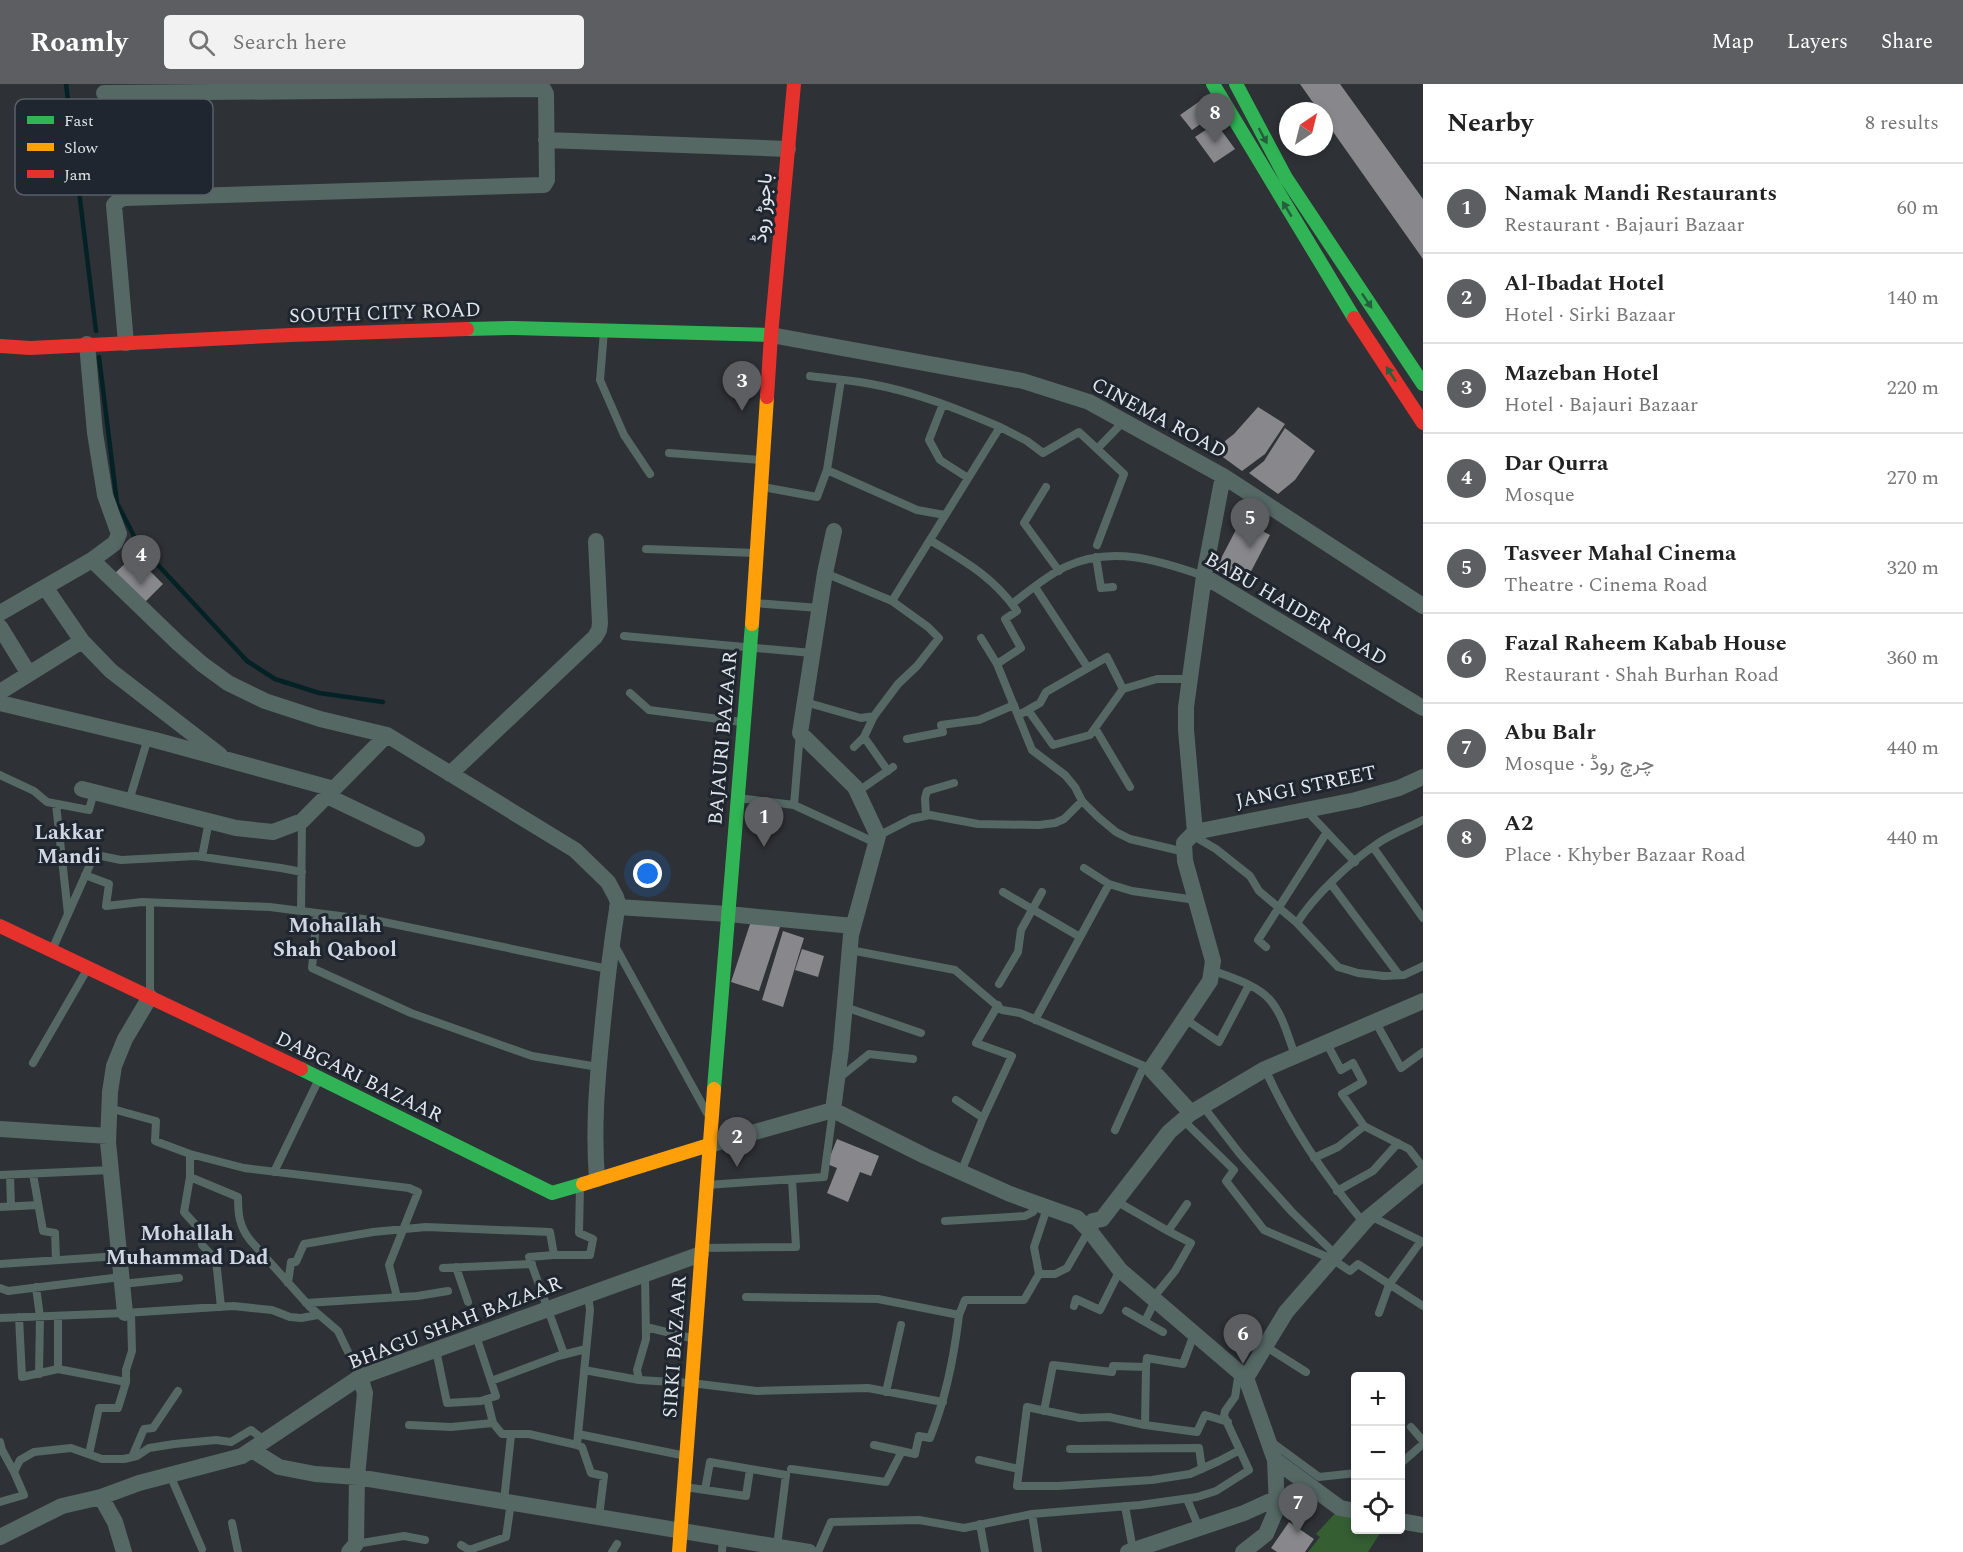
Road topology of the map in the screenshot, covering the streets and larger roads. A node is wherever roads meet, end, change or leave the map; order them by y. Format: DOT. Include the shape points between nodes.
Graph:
graph roads {
  1 [pos="794,84"];
  2 [pos="1213,84"];
  3 [pos="1236,84"];
  4 [pos="104,93"];
  5 [pos="546,140"];
  6 [pos="788,149"];
  7 [pos="1386,329"];
  8 [pos="771,335"];
  9 [pos="1367,337"];
  10 [pos="126,343"];
  11 [pos="87,344"];
  12 [pos="0,346"];
  13 [pos="1423,384"];
  14 [pos="1423,423"];
  15 [pos="1222,476"];
  16 [pos="834,531"];
  17 [pos="596,541"];
  18 [pos="92,560"];
  19 [pos="1204,576"];
  20 [pos="45,587"];
  21 [pos="1423,606"];
  22 [pos="0,613"];
  23 [pos="0,627"];
  24 [pos="82,641"];
  25 [pos="29,674"];
  26 [pos="0,692"];
  27 [pos="0,703"];
  28 [pos="1423,708"];
  29 [pos="387,735"];
  30 [pos="225,759"];
  31 [pos="450,774"];
  32 [pos="1423,777"];
  33 [pos="88,791"];
  34 [pos="331,793"];
  35 [pos="1194,834"];
  36 [pos="417,839"];
  37 [pos="617,907"];
  38 [pos="728,914"];
  39 [pos="0,926"];
  40 [pos="853,926"];
  41 [pos="150,997"];
  42 [pos="1423,1001"];
  43 [pos="833,1110"];
  44 [pos="1192,1112"];
  45 [pos="0,1129"];
  46 [pos="108,1136"];
  47 [pos="709,1144"];
  48 [pos="1422,1174"];
  49 [pos="597,1179"];
  50 [pos="1089,1230"];
  51 [pos="701,1251"];
  52 [pos="128,1313"];
  53 [pos="1242,1375"];
  54 [pos="360,1377"];
  55 [pos="258,1445"];
  56 [pos="1275,1460"];
  57 [pos="357,1477"];
  58 [pos="101,1497"];
  59 [pos="1276,1498"];
  60 [pos="1351,1510"];
  61 [pos="1405,1522"];
  62 [pos="1423,1525"];
  63 [pos="681,1529"];
  64 [pos="0,1537"];
  65 [pos="722,1544"];
  66 [pos="353,1548"];
  67 [pos="1131,1551"];
  68 [pos="124,1552"];
  69 [pos="679,1552"];
  70 [pos="809,1552"];
  71 [pos="1243,1552"];
  1 -- 6 [label="main road, باجوڑ روڈ"];
  9 -- 2 [label="main road, one-way"];
  3 -- 7 [label="main road, one-way" via="1286,178"];
  4 -- 5 [label="street" via="541,89 546,94"];
  5 -- 6 [label="street"];
  5 -- 10 [label="street" via="544,185 119,200 114,205"];
  6 -- 8 [label="main road, باجوڑ روڈ"];
  7 -- 9 [label="main road"];
  7 -- 13 [label="main road"];
  8 -- 10 [label="main road, SOUTH CITY ROAD" via="490,329"];
  8 -- 15 [label="street, CINEMA ROAD" via="1023,381 1089,402"];
  8 -- 38 [label="main road, BAJAURI BAZAAR" via="758,553"];
  14 -- 9 [label="main road, one-way"];
  10 -- 11 [label="main road, SOUTH CITY ROAD"];
  11 -- 12 [label="main road, SOUTH CITY ROAD"];
  11 -- 18 [label="street" via="105,495 119,534 115,543"];
  15 -- 19 [label="street"];
  15 -- 21 [label="street, CINEMA ROAD"];
  16 -- 40 [label="street" via="800,733 855,787 877,840"];
  17 -- 31 [label="street" via="600,623 595,637"];
  18 -- 20 [label="street"];
  18 -- 29 [label="street" via="178,643 228,682 265,701"];
  19 -- 28 [label="street, BABU HAIDER ROAD"];
  19 -- 35 [label="street" via="1186,730"];
  20 -- 22 [label="street"];
  20 -- 24 [label="street"];
  23 -- 25 [label="street"];
  24 -- 25 [label="street"];
  24 -- 30 [label="street" via="111,670"];
  25 -- 26 [label="street"];
  27 -- 30 [label="street"];
  29 -- 31 [label="street"];
  29 -- 34 [label="street"];
  30 -- 34 [label="street"];
  31 -- 37 [label="street" via="575,850 608,882"];
  32 -- 35 [label="street, JANGI STREET" via="1356,800"];
  33 -- 34 [label="street" via="236,828 273,832 302,821"];
  34 -- 36 [label="street"];
  35 -- 44 [label="street" via="1184,843 1185,861 1213,961 1210,981 1148,1067"];
  37 -- 38 [label="street"];
  37 -- 49 [label="street" via="598,1067"];
  38 -- 40 [label="street"];
  38 -- 47 [label="main road, BAJAURI BAZAAR"];
  39 -- 41 [label="main road, DABGARI BAZAAR"];
  40 -- 43 [label="street"];
  41 -- 46 [label="street" via="114,1066"];
  41 -- 49 [label="main road, DABGARI BAZAAR" via="552,1193"];
  42 -- 44 [label="street" via="1264,1069"];
  43 -- 47 [label="street"];
  43 -- 50 [label="street" via="961,1172 1077,1218"];
  44 -- 50 [label="street" via="1169,1132 1102,1219 1093,1221"];
  45 -- 46 [label="street"];
  46 -- 52 [label="street" via="121,1280"];
  47 -- 49 [label="main road, DABGARI BAZAAR"];
  47 -- 51 [label="main road, SIRKI BAZAAR"];
  48 -- 53 [label="street" via="1367,1220 1286,1312"];
  50 -- 53 [label="street" via="1120,1270"];
  51 -- 54 [label="street, BHAGU SHAH BAZAAR"];
  51 -- 63 [label="main road, SIRKI BAZAAR"];
  53 -- 56 [label="street"];
  54 -- 55 [label="street, BHAGU SHAH BAZAAR"];
  54 -- 57 [label="street" via="365,1393"];
  55 -- 57 [label="street" via="279,1467"];
  55 -- 58 [label="street, BHAGU SHAH BAZAAR" via="242,1456"];
  56 -- 59 [label="street"];
  56 -- 60 [label="street" via="1340,1508"];
  57 -- 63 [label="street"];
  57 -- 66 [label="street"];
  58 -- 64 [label="street, BHAGU SHAH BAZAAR" via="62,1506"];
  58 -- 68 [label="street" via="115,1522"];
  59 -- 67 [label="street" via="1244,1513"];
  59 -- 71 [label="street" via="1277,1508 1266,1534"];
  61 -- 62 [label="street"];
  63 -- 65 [label="street"];
  63 -- 69 [label="main road, SIRKI BAZAAR"];
  65 -- 70 [label="street" via="777,1546"];
}
